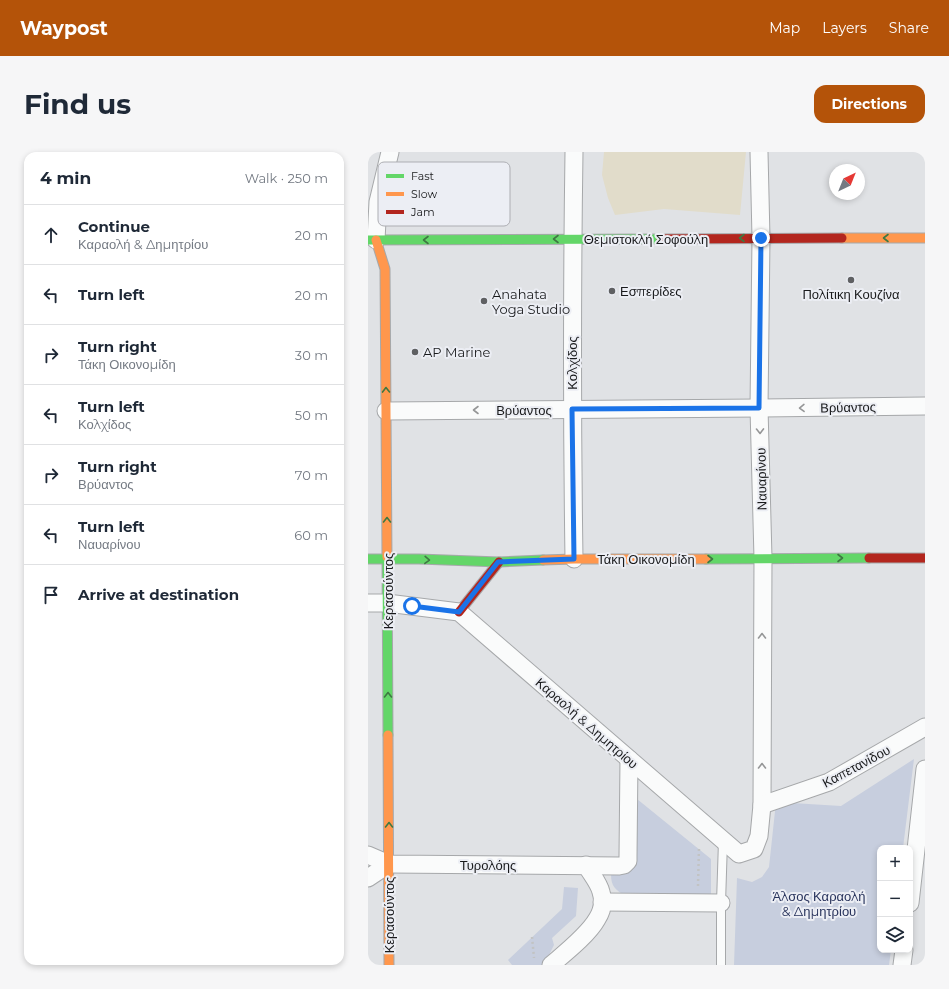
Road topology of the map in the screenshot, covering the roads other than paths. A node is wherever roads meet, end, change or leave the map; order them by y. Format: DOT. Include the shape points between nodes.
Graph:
graph roads {
  1 [pos="390,152"];
  2 [pos="574,152"];
  3 [pos="759,152"];
  4 [pos="388,162"];
  5 [pos="378,202"];
  6 [pos="761,238"];
  7 [pos="925,238"];
  8 [pos="572,239"];
  9 [pos="371,244"];
  10 [pos="925,406"];
  11 [pos="759,408"];
  12 [pos="572,409"];
  13 [pos="386,411"];
  14 [pos="762,558"];
  15 [pos="925,558"];
  16 [pos="368,559"];
  17 [pos="574,559"];
  18 [pos="388,560"];
  19 [pos="498,562"];
  20 [pos="368,603"];
  21 [pos="387,603"];
  22 [pos="459,612"];
  23 [pos="925,728"];
  24 [pos="629,759"];
  25 [pos="925,769"];
  26 [pos="762,805"];
  27 [pos="723,840"];
  28 [pos="368,855"];
  29 [pos="920,858"];
  30 [pos="389,864"];
  31 [pos="586,866"];
  32 [pos="368,878"];
  33 [pos="913,890"];
  34 [pos="602,902"];
  35 [pos="721,903"];
  36 [pos="904,953"];
  37 [pos="389,965"];
  38 [pos="551,965"];
  39 [pos="721,965"];
  40 [pos="902,965"];
  1 -- 4 [label="street"];
  2 -- 8 [label="street, Κολχίδος"];
  3 -- 6 [label="street, Ναυαρίνου"];
  5 -- 9 [label="street"];
  7 -- 6 [label="main road, Θεμιστοκλή Σοφούλη, one-way"];
  6 -- 8 [label="main road, Θεμιστοκλή Σοφούλη, one-way"];
  6 -- 11 [label="street, Ναυαρίνου"];
  8 -- 9 [label="main road, Θεμιστοκλή Σοφούλη, one-way"];
  8 -- 12 [label="street, Κολχίδος"];
  13 -- 9 [label="main road, Κερασούντος, one-way" via="385,269"];
  10 -- 11 [label="street, Βρύαντος, one-way"];
  11 -- 12 [label="street, Βρύαντος"];
  11 -- 14 [label="street, Ναυαρίνου, one-way"];
  12 -- 13 [label="street, Βρύαντος, one-way"];
  12 -- 17 [label="street, Κολχίδος"];
  18 -- 13 [label="main road, Κερασούντος, one-way"];
  14 -- 15 [label="main road, Τάκη Οικονομίδη, one-way"];
  17 -- 14 [label="main road, Τάκη Οικονομίδη, one-way"];
  26 -- 14 [label="street, Ναυαρίνου, one-way"];
  16 -- 18 [label="main road, Τάκη Οικονομίδη"];
  17 -- 19 [label="main road, Τάκη Οικονομίδη"];
  18 -- 19 [label="main road, Τάκη Οικονομίδη, one-way"];
  18 -- 21 [label="main road, Κερασούντος"];
  19 -- 22 [label="main road"];
  20 -- 21 [label="street"];
  21 -- 22 [label="street"];
  30 -- 21 [label="main road, Κερασούντος, one-way"];
  22 -- 24 [label="street, Καραολή & Δημητρίου"];
  23 -- 26 [label="street, Καπετανίδου" via="829,782"];
  24 -- 27 [label="street, Καραολή & Δημητρίου"];
  24 -- 31 [label="street, Τυρολόης" via="628,861 619,866"];
  25 -- 29 [label="street"];
  26 -- 27 [label="street, Καραολή & Δημητρίου" via="759,836 754,849 739,854"];
  27 -- 35 [label="lane"];
  28 -- 30 [label="street"];
  29 -- 33 [label="street"];
  30 -- 31 [label="street, Τυρολόης"];
  30 -- 32 [label="street"];
  30 -- 37 [label="main road, Κερασούντος"];
  31 -- 34 [label="street" via="601,892"];
  34 -- 35 [label="street"];
  34 -- 38 [label="street" via="597,920"];
  35 -- 39 [label="lane"];
  36 -- 40 [label="street"];
}
